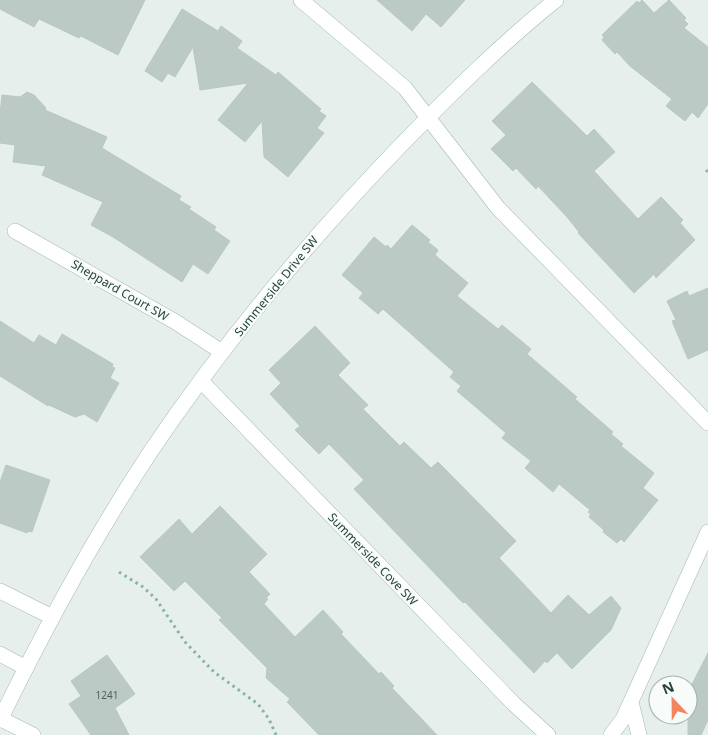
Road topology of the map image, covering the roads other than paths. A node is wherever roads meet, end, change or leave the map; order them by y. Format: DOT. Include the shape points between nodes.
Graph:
graph roads {
  1 [pos="301,0"];
  2 [pos="556,0"];
  3 [pos="427,118"];
  4 [pos="15,231"];
  5 [pos="222,352"];
  6 [pos="201,381"];
  7 [pos="708,423"];
  8 [pos="708,532"];
  9 [pos="0,591"];
  10 [pos="52,617"];
  11 [pos="0,654"];
  12 [pos="26,668"];
  13 [pos="631,702"];
  14 [pos="0,720"];
  15 [pos="32,735"];
  16 [pos="548,735"];
  17 [pos="611,735"];
  18 [pos="639,735"];
  1 -- 3 [label="street" via="393,77"];
  2 -- 3 [label="street, Summerside Drive SW"];
  3 -- 5 [label="street, Summerside Drive SW" via="363,184"];
  3 -- 7 [label="street" via="498,208"];
  4 -- 5 [label="street, Sheppard Court SW" via="174,321"];
  5 -- 6 [label="street, Summerside Drive SW"];
  6 -- 10 [label="street, Summerside Drive SW" via="120,500"];
  6 -- 16 [label="street, Summerside Cove SW"];
  8 -- 13 [label="street"];
  9 -- 10 [label="street"];
  10 -- 12 [label="street, Summerside Drive SW"];
  11 -- 12 [label="street"];
  12 -- 14 [label="street, Summerside Drive SW"];
  13 -- 17 [label="street"];
  13 -- 18 [label="street"];
  14 -- 15 [label="street, Summerside Drive SW"];
}
